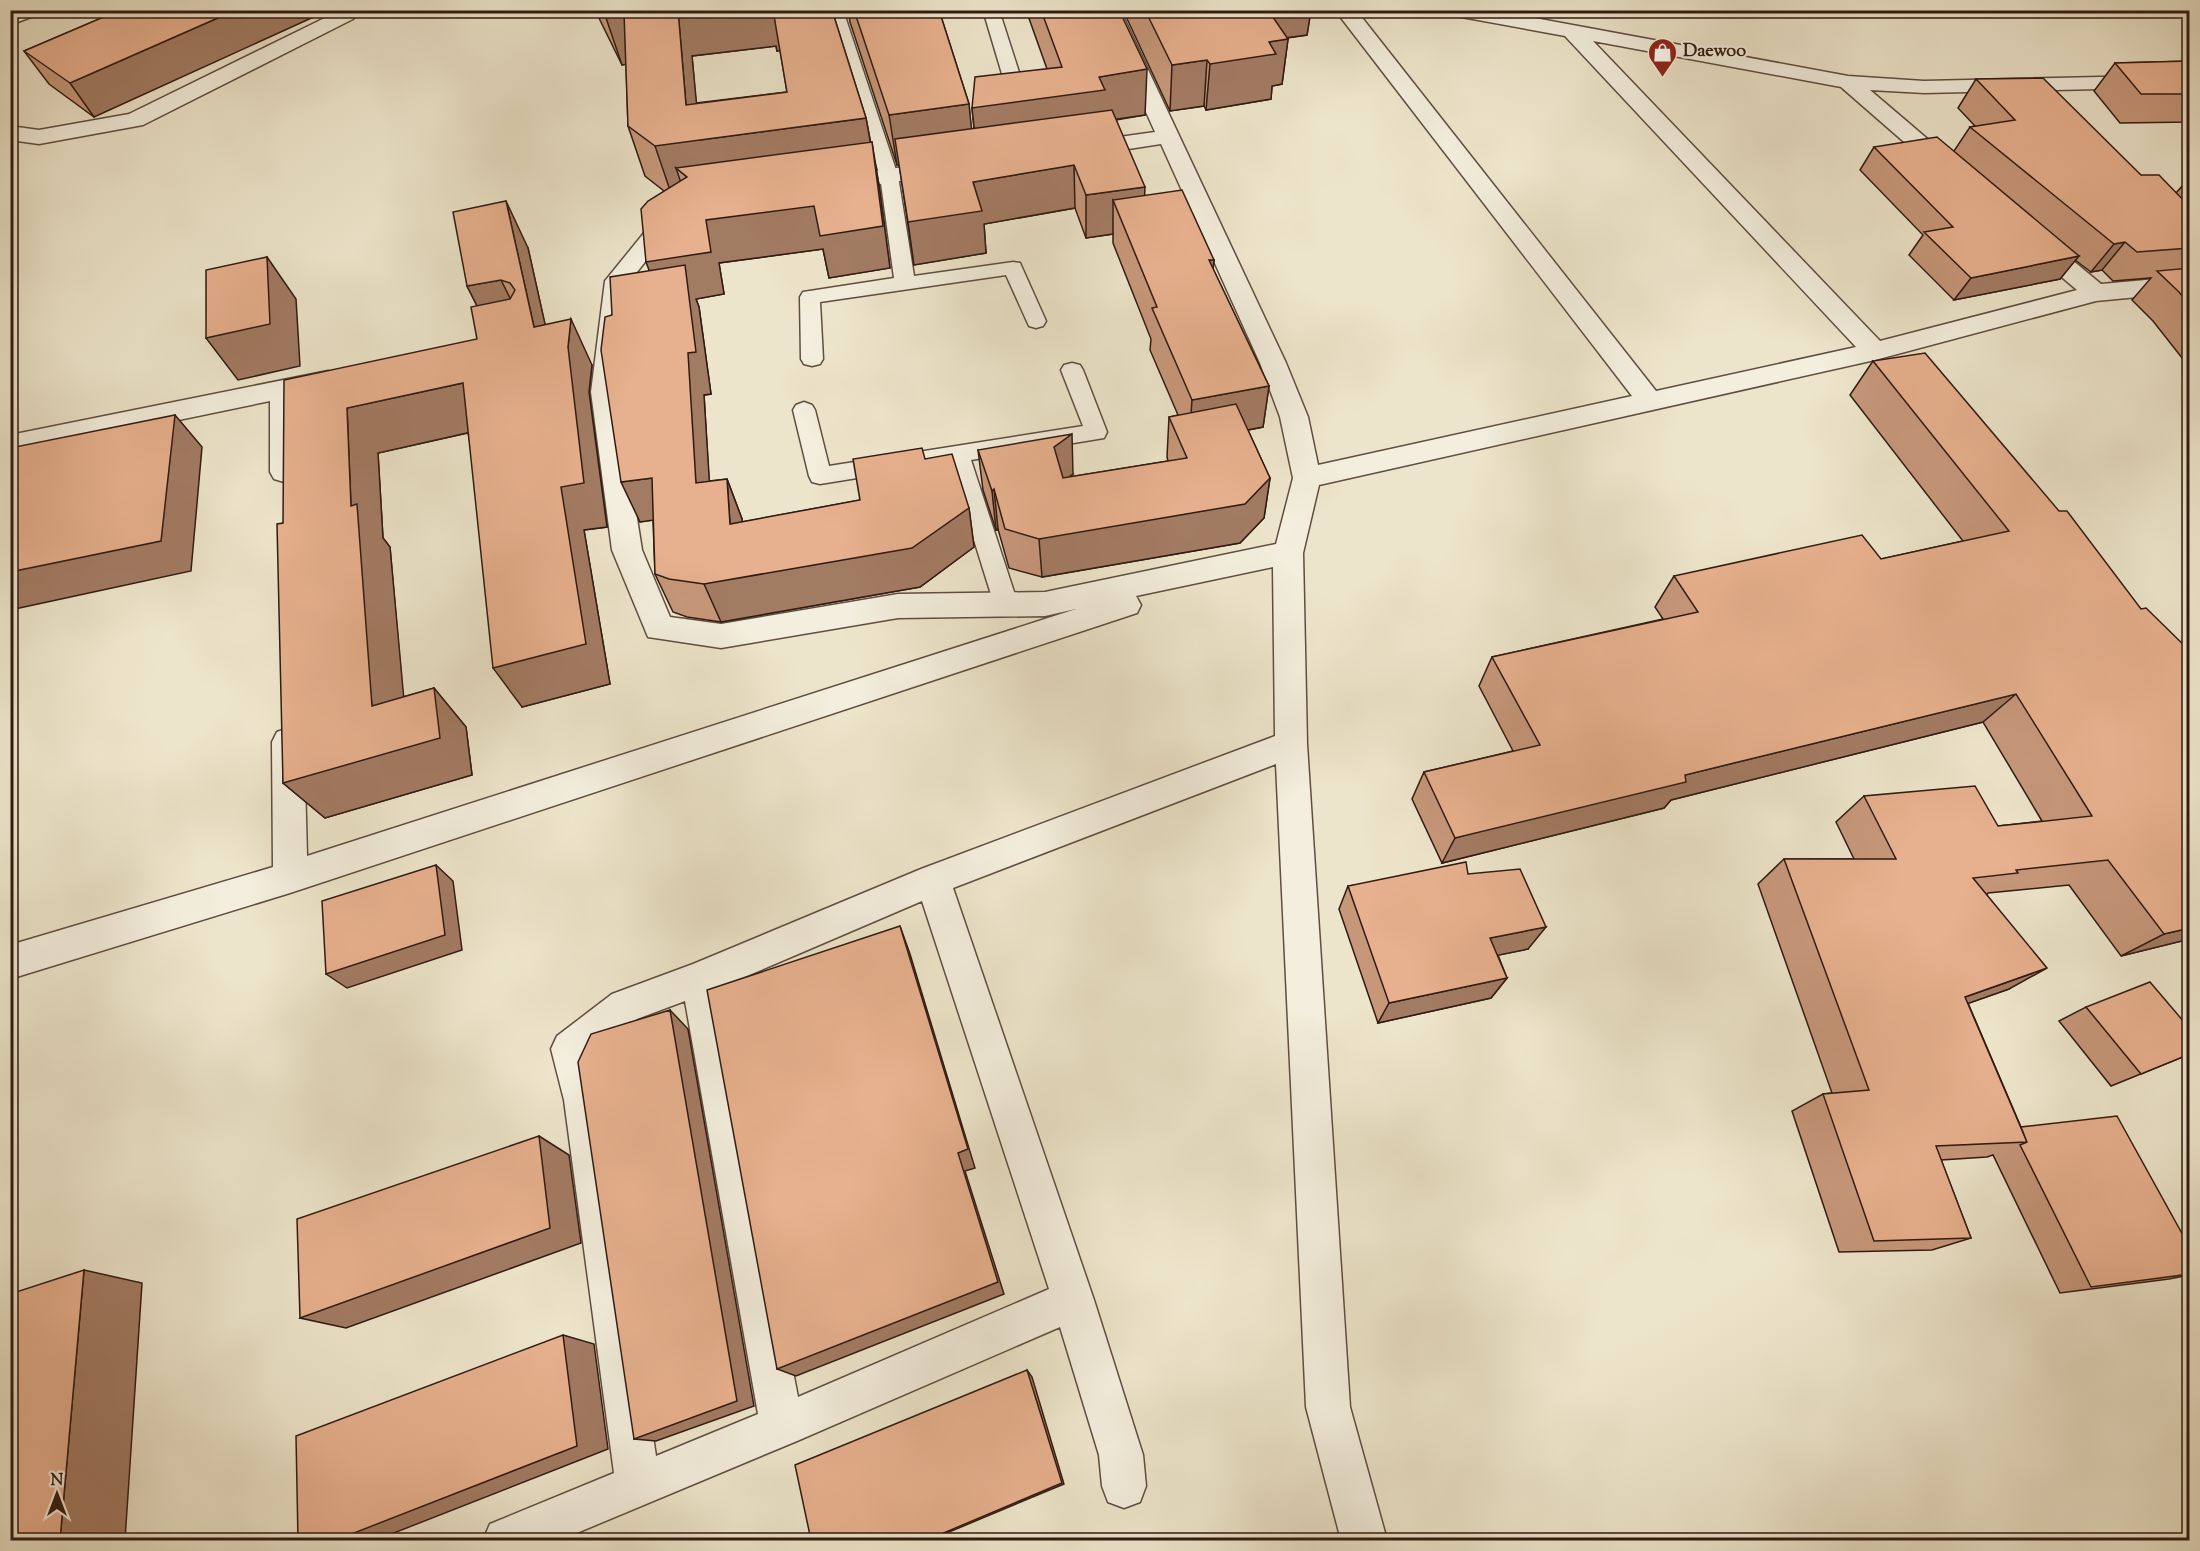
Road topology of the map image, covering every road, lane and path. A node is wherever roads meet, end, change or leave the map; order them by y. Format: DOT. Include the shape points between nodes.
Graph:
graph roads {
  1 [pos="32,10"];
  2 [pos="991,10"];
  3 [pos="1110,10"];
  4 [pos="1345,10"];
  5 [pos="1456,10"];
  6 [pos="836,13"];
  7 [pos="858,14"];
  8 [pos="346,15"];
  9 [pos="10,20"];
  10 [pos="1575,34"];
  11 [pos="2190,81"];
  12 [pos="1848,82"];
  13 [pos="2041,86"];
  14 [pos="1017,94"];
  15 [pos="2057,102"];
  16 [pos="10,133"];
  17 [pos="1170,136"];
  18 [pos="1065,151"];
  19 [pos="971,165"];
  20 [pos="889,176"];
  21 [pos="1963,180"];
  22 [pos="808,187"];
  23 [pos="692,202"];
  24 [pos="2016,225"];
  25 [pos="905,282"];
  26 [pos="2190,284"];
  27 [pos="2096,293"];
  28 [pos="1036,321"];
  29 [pos="1875,351"];
  30 [pos="812,359"];
  31 [pos="1072,370"];
  32 [pos="351,374"];
  33 [pos="283,390"];
  34 [pos="1650,401"];
  35 [pos="804,410"];
  36 [pos="10,445"];
  37 [pos="958,454"];
  38 [pos="1307,478"];
  39 [pos="284,496"];
  40 [pos="1288,553"];
  41 [pos="1006,604"];
  42 [pos="288,711"];
  43 [pos="1291,744"];
  44 [pos="290,877"];
  45 [pos="933,880"];
  46 [pos="10,962"];
  47 [pos="699,979"];
  48 [pos="1074,1300"];
  49 [pos="782,1426"];
  50 [pos="638,1484"];
  51 [pos="1124,1486"];
  52 [pos="506,1540"];
  53 [pos="1364,1540"];
  1 -- 9 [label="street"];
  2 -- 14 [label="lane"];
  3 -- 17 [label="street"];
  4 -- 34 [label="street"];
  5 -- 10 [label="street"];
  6 -- 7 [label="lane"];
  6 -- 20 [label="lane"];
  8 -- 16 [label="street" via="135,120 39,137"];
  10 -- 12 [label="street"];
  10 -- 29 [label="street"];
  11 -- 13 [label="street"];
  12 -- 13 [label="street" via="1924,87"];
  12 -- 21 [label="street"];
  13 -- 15 [label="street"];
  17 -- 18 [label="street"];
  17 -- 38 [label="street" via="1273,363 1294,417"];
  19 -- 20 [label="street"];
  20 -- 22 [label="street"];
  20 -- 25 [label="lane"];
  23 -- 41 [label="street" via="681,203 616,281 604,392 627,549 659,628 721,636 898,606"];
  24 -- 27 [label="street"];
  25 -- 28 [label="lane" via="1013,268"];
  25 -- 30 [label="lane" via="810,297"];
  26 -- 27 [label="street"];
  27 -- 29 [label="street"];
  29 -- 34 [label="street"];
  31 -- 37 [label="lane" via="1096,432"];
  32 -- 33 [label="street"];
  33 -- 36 [label="street"];
  33 -- 39 [label="street"];
  34 -- 38 [label="street"];
  35 -- 37 [label="lane" via="820,476"];
  37 -- 41 [label="lane"];
  38 -- 40 [label="street"];
  40 -- 41 [label="street" via="1045,604"];
  40 -- 43 [label="street"];
  40 -- 44 [label="street"];
  42 -- 44 [label="street"];
  43 -- 45 [label="street"];
  43 -- 53 [label="street" via="1328,1407"];
  44 -- 46 [label="street"];
  45 -- 47 [label="street"];
  45 -- 48 [label="street"];
  47 -- 49 [label="street"];
  47 -- 50 [label="street" via="625,1006 570,1049 583,1100"];
  48 -- 49 [label="street"];
  48 -- 51 [label="street" via="1121,1455"];
  49 -- 50 [label="street"];
  50 -- 52 [label="street"];
}
